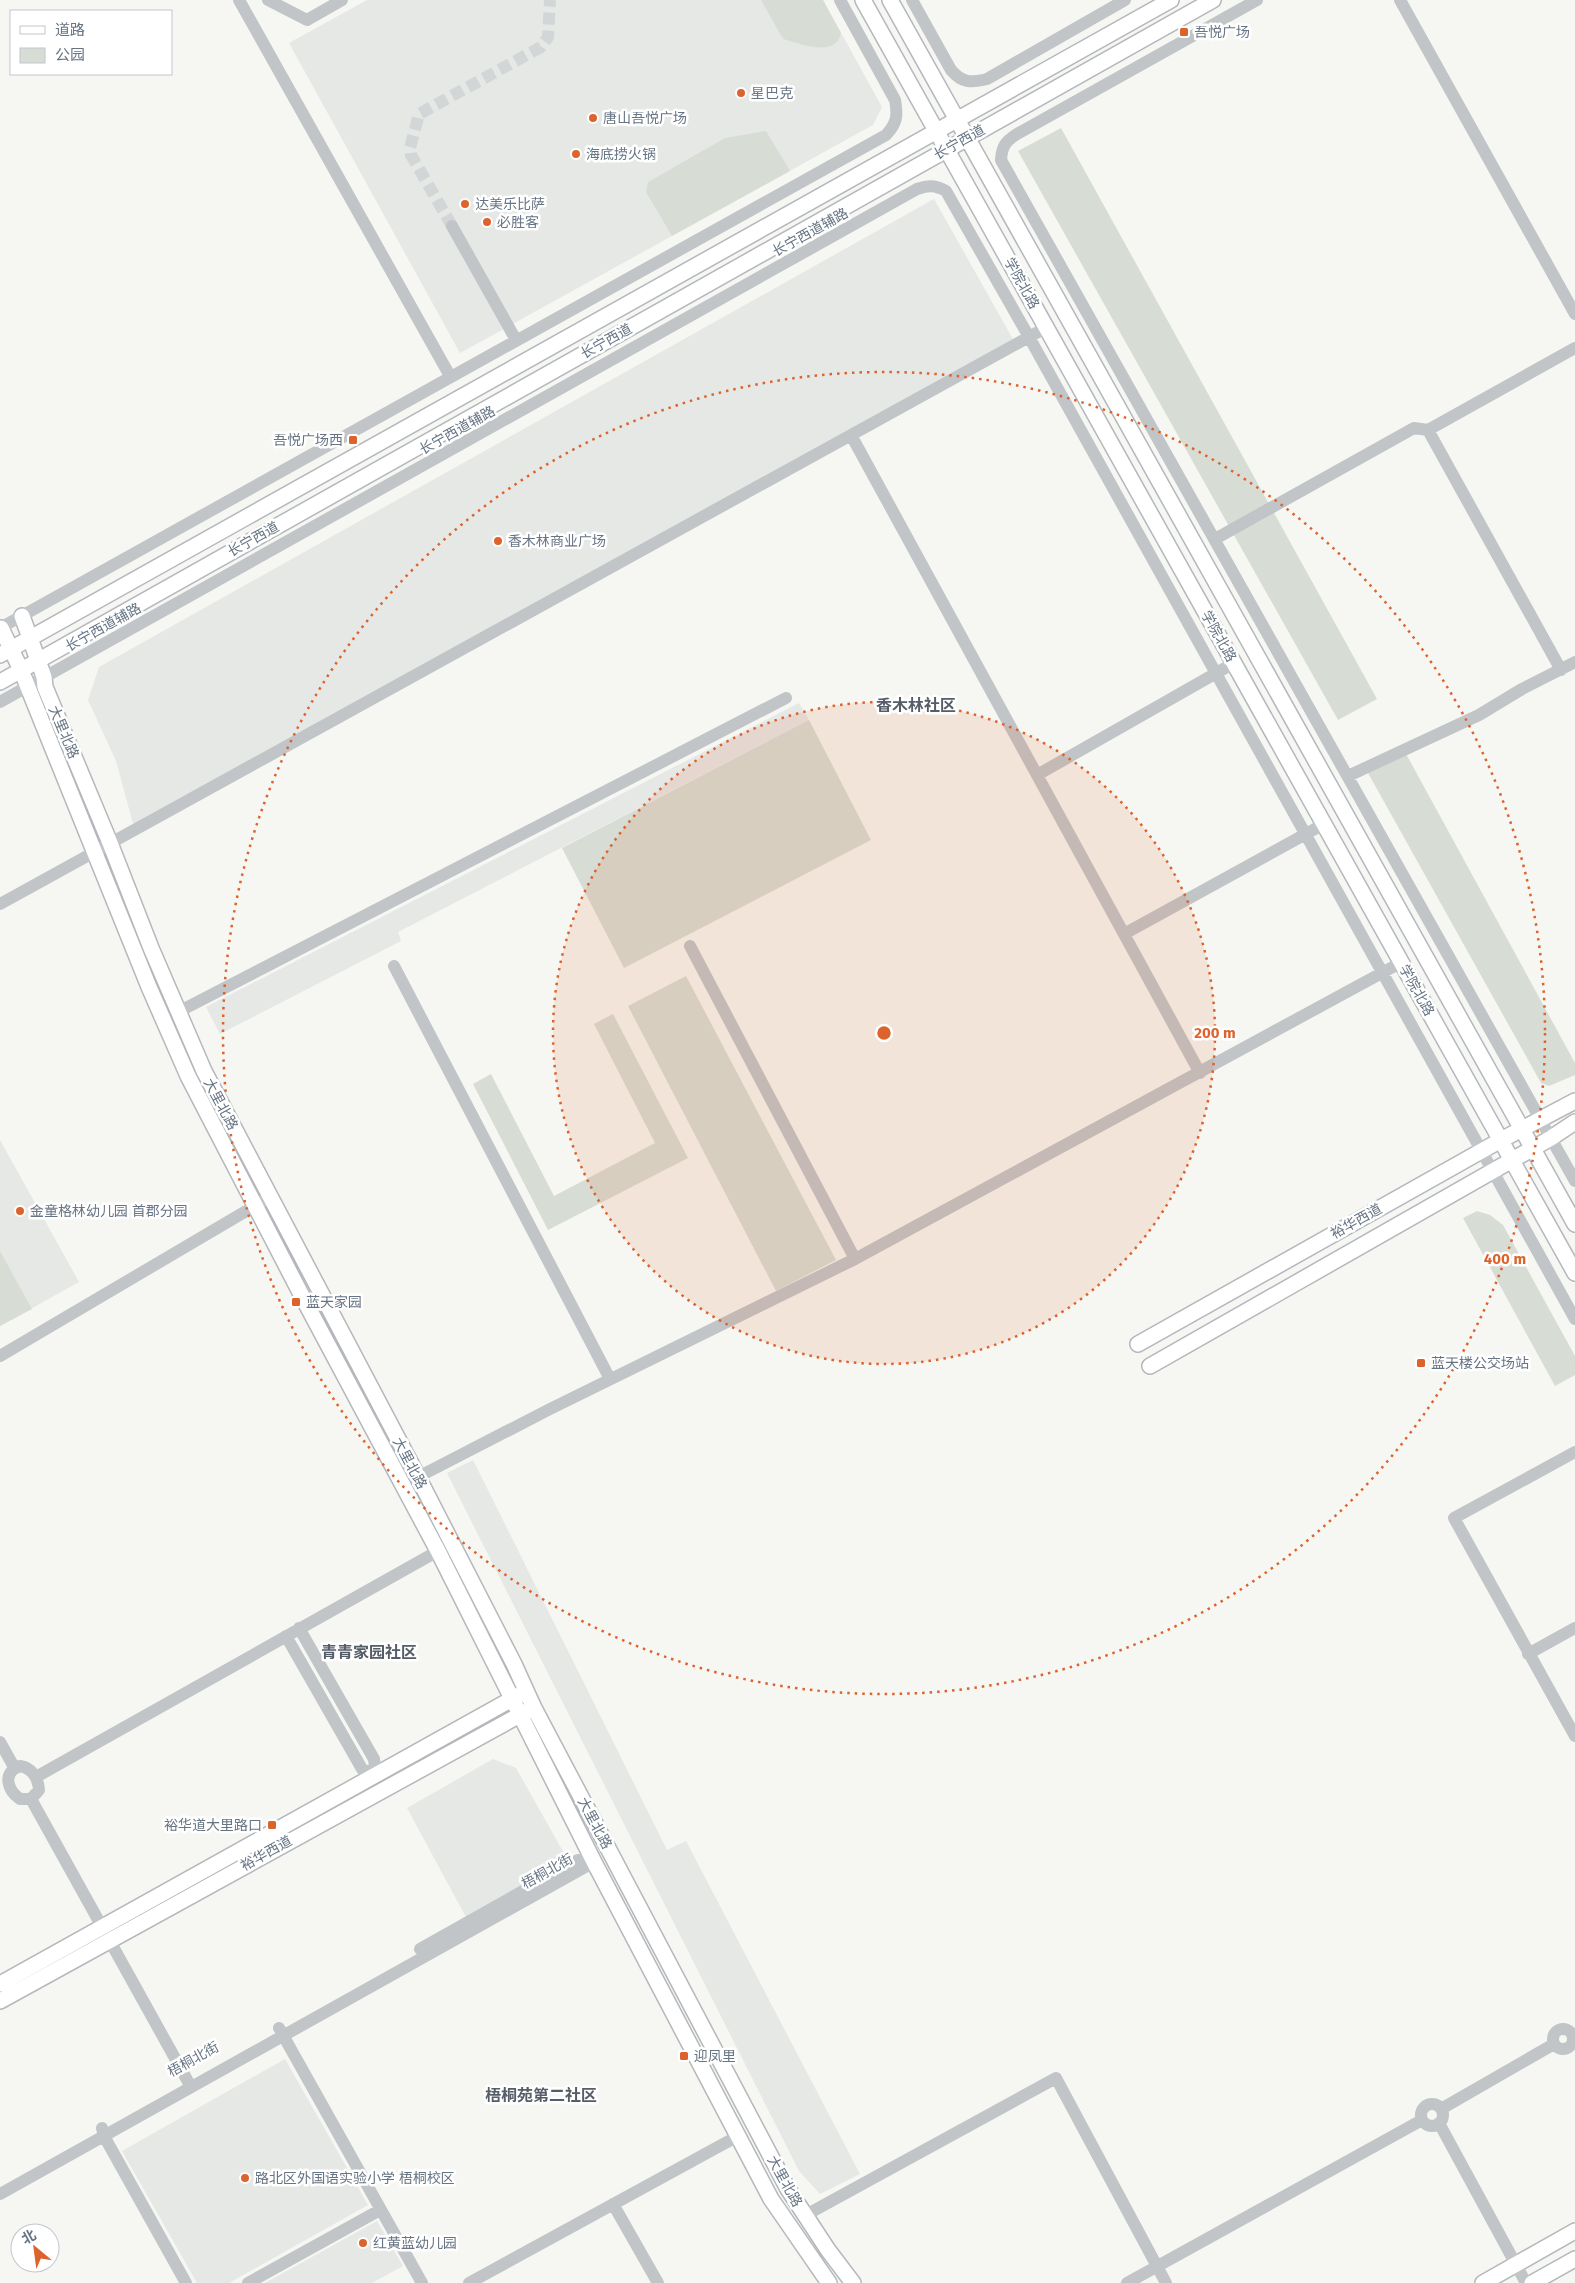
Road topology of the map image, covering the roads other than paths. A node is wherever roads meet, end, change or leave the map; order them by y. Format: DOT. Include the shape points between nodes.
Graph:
graph roads {
  1 [pos="239,0"];
  2 [pos="268,0"];
  3 [pos="342,0"];
  4 [pos="840,0"];
  5 [pos="864,0"];
  6 [pos="890,0"];
  7 [pos="912,0"];
  8 [pos="1125,0"];
  9 [pos="1171,0"];
  10 [pos="1213,0"];
  11 [pos="1257,0"];
  12 [pos="1400,0"];
  13 [pos="957,118"];
  14 [pos="936,130"];
  15 [pos="968,137"];
  16 [pos="947,149"];
  17 [pos="452,226"];
  18 [pos="1575,314"];
  19 [pos="1047,327"];
  20 [pos="1029,337"];
  21 [pos="516,340"];
  22 [pos="1575,348"];
  23 [pos="450,376"];
  24 [pos="1428,430"];
  25 [pos="851,435"];
  26 [pos="1215,539"];
  27 [pos="22,616"];
  28 [pos="0,628"];
  29 [pos="29,638"];
  30 [pos="1273,641"];
  31 [pos="1255,651"];
  32 [pos="5,652"];
  33 [pos="37,661"];
  34 [pos="1575,662"];
  35 [pos="1234,663"];
  36 [pos="22,670"];
  37 [pos="1561,670"];
  38 [pos="1217,672"];
  39 [pos="44,677"];
  40 [pos="0,682"];
  41 [pos="27,687"];
  42 [pos="786,698"];
  43 [pos="0,702"];
  44 [pos="1037,775"];
  45 [pos="1348,776"];
  46 [pos="1324,824"];
  47 [pos="1306,834"];
  48 [pos="110,843"];
  49 [pos="95,852"];
  50 [pos="0,904"];
  51 [pos="1124,934"];
  52 [pos="690,946"];
  53 [pos="1402,962"];
  54 [pos="394,966"];
  55 [pos="1382,973"];
  56 [pos="178,1012"];
  57 [pos="1200,1073"];
  58 [pos="1575,1101"];
  59 [pos="1539,1119"];
  60 [pos="1575,1122"];
  61 [pos="1522,1129"];
  62 [pos="1551,1138"];
  63 [pos="1501,1140"];
  64 [pos="1532,1148"];
  65 [pos="1482,1151"];
  66 [pos="1512,1160"];
  67 [pos="1493,1171"];
  68 [pos="1575,1181"];
  69 [pos="270,1197"];
  70 [pos="256,1205"];
  71 [pos="1575,1224"];
  72 [pos="855,1259"];
  73 [pos="1575,1273"];
  74 [pos="1575,1319"];
  75 [pos="1138,1344"];
  76 [pos="0,1356"];
  77 [pos="1150,1366"];
  78 [pos="610,1379"];
  79 [pos="1575,1452"];
  80 [pos="418,1477"];
  81 [pos="438,1551"];
  82 [pos="299,1628"];
  83 [pos="1575,1628"];
  84 [pos="286,1636"];
  85 [pos="1528,1654"];
  86 [pos="527,1691"];
  87 [pos="514,1698"];
  88 [pos="534,1708"];
  89 [pos="519,1714"];
  90 [pos="1575,1736"];
  91 [pos="0,1742"];
  92 [pos="14,1767"];
  93 [pos="376,1775"];
  94 [pos="36,1777"];
  95 [pos="5,1792"];
  96 [pos="31,1799"];
  97 [pos="594,1862"];
  98 [pos="106,1933"];
  99 [pos="0,1984"];
  100 [pos="0,2001"];
  101 [pos="281,2032"];
  102 [pos="1573,2032"];
  103 [pos="189,2083"];
  104 [pos="1441,2109"];
  105 [pos="1422,2120"];
  106 [pos="1438,2124"];
  107 [pos="103,2132"];
  108 [pos="738,2136"];
  109 [pos="0,2186"];
  110 [pos="0,2194"];
  111 [pos="613,2204"];
  112 [pos="380,2210"];
  113 [pos="804,2216"];
  114 [pos="1575,2231"];
  115 [pos="1575,2259"];
  116 [pos="1517,2264"];
  117 [pos="1158,2266"];
  118 [pos="186,2283"];
  119 [pos="248,2283"];
  120 [pos="422,2283"];
  121 [pos="469,2283"];
  122 [pos="658,2283"];
  123 [pos="829,2283"];
  124 [pos="853,2283"];
  125 [pos="1127,2283"];
  126 [pos="1166,2283"];
  127 [pos="1483,2283"];
  128 [pos="1526,2283"];
  129 [pos="1532,2283"];
  1 -- 23 [label="street"];
  2 -- 3 [label="street" via="307,20"];
  4 -- 21 [label="street" via="895,100 896,125 886,135"];
  5 -- 14 [label="main road, 学院北路"];
  6 -- 13 [label="main road, 学院北路"];
  7 -- 8 [label="street" via="951,70 958,79 972,83 987,79"];
  9 -- 13 [label="main road, 长宁西道"];
  10 -- 15 [label="main road, 长宁西道"];
  11 -- 26 [label="street" via="1006,141 1001,160"];
  12 -- 18 [label="street"];
  13 -- 14 [label="main road, 长宁西道"];
  13 -- 15 [label="main road, 学院北路"];
  14 -- 16 [label="main road, 学院北路"];
  14 -- 29 [label="main road, 长宁西道"];
  15 -- 16 [label="main road, 长宁西道"];
  15 -- 31 [label="main road, 学院北路"];
  16 -- 19 [label="main road, 学院北路"];
  16 -- 33 [label="main road, 长宁西道"];
  17 -- 21 [label="street"];
  19 -- 20 [label="street"];
  19 -- 35 [label="main road, 学院北路"];
  20 -- 25 [label="street"];
  20 -- 38 [label="street"];
  20 -- 39 [label="street, 长宁西道辅路" via="946,190 929,185"];
  21 -- 23 [label="street"];
  22 -- 24 [label="street"];
  23 -- 27 [label="street"];
  24 -- 26 [label="street" via="1414,428"];
  24 -- 37 [label="street"];
  25 -- 44 [label="street"];
  25 -- 48 [label="street"];
  26 -- 30 [label="street"];
  27 -- 28 [label="street"];
  27 -- 29 [label="main road, 大里北路"];
  28 -- 32 [label="main road, 大里北路"];
  29 -- 32 [label="main road, 长宁西道"];
  29 -- 33 [label="main road, 大里北路"];
  30 -- 31 [label="street"];
  30 -- 45 [label="street"];
  31 -- 35 [label="main road"];
  31 -- 61 [label="main road, 学院北路"];
  32 -- 36 [label="main road, 大里北路"];
  33 -- 36 [label="main road, 长宁西道"];
  33 -- 39 [label="main road, 大里北路"];
  34 -- 37 [label="street"];
  35 -- 38 [label="street"];
  35 -- 46 [label="main road, 学院北路"];
  36 -- 40 [label="main road, 长宁西道"];
  36 -- 41 [label="main road, 大里北路"];
  37 -- 45 [label="street" via="1479,715"];
  38 -- 44 [label="street"];
  38 -- 47 [label="street"];
  39 -- 41 [label="street, 长宁西道辅路"];
  39 -- 48 [label="main road, 大里北路" via="45,687"];
  41 -- 43 [label="street, 长宁西道辅路"];
  41 -- 49 [label="main road, 大里北路"];
  42 -- 56 [label="street"];
  44 -- 51 [label="street"];
  45 -- 59 [label="street"];
  46 -- 47 [label="street"];
  46 -- 53 [label="main road, 学院北路"];
  47 -- 51 [label="street"];
  47 -- 55 [label="street"];
  48 -- 49 [label="street"];
  48 -- 56 [label="main road, 大里北路"];
  49 -- 50 [label="street"];
  49 -- 70 [label="main road, 大里北路" via="188,1076"];
  51 -- 57 [label="street"];
  52 -- 72 [label="street"];
  53 -- 55 [label="street"];
  53 -- 63 [label="main road, 学院北路"];
  54 -- 78 [label="street"];
  55 -- 57 [label="street"];
  55 -- 65 [label="street"];
  56 -- 69 [label="main road, 大里北路" via="204,1071"];
  57 -- 72 [label="street"];
  58 -- 59 [label="main road, 裕华西道"];
  59 -- 61 [label="main road, 裕华西道"];
  59 -- 62 [label="street"];
  60 -- 62 [label="main road, 裕华西道"];
  61 -- 63 [label="main road, 裕华西道"];
  61 -- 64 [label="main road, 学院北路"];
  62 -- 64 [label="main road, 裕华西道"];
  62 -- 68 [label="street"];
  63 -- 65 [label="main road, 裕华西道"];
  63 -- 66 [label="main road, 学院北路"];
  64 -- 66 [label="main road, 裕华西道"];
  64 -- 71 [label="main road, 学院北路"];
  65 -- 67 [label="street"];
  65 -- 75 [label="main road, 裕华西道"];
  66 -- 67 [label="main road, 裕华西道"];
  66 -- 73 [label="main road, 学院北路"];
  67 -- 74 [label="street"];
  67 -- 77 [label="main road, 裕华西道"];
  69 -- 70 [label="street"];
  69 -- 80 [label="main road, 大里北路"];
  70 -- 76 [label="street"];
  70 -- 81 [label="main road, 大里北路"];
  72 -- 78 [label="street"];
  78 -- 80 [label="street"];
  79 -- 85 [label="street" via="1454,1518"];
  80 -- 86 [label="main road, 大里北路"];
  81 -- 82 [label="street"];
  81 -- 87 [label="main road, 大里北路"];
  82 -- 84 [label="street"];
  82 -- 93 [label="street" via="374,1759"];
  83 -- 85 [label="street"];
  84 -- 93 [label="street" via="362,1769"];
  84 -- 94 [label="street"];
  85 -- 90 [label="street"];
  86 -- 87 [label="main road, 裕华西道"];
  86 -- 88 [label="main road, 大里北路"];
  87 -- 89 [label="main road, 大里北路"];
  87 -- 93 [label="main road, 裕华西道"];
  88 -- 89 [label="main road, 裕华西道"];
  88 -- 113 [label="main road, 大里北路"];
  89 -- 97 [label="main road, 大里北路"];
  89 -- 98 [label="main road, 裕华西道"];
  91 -- 92 [label="street"];
  92 -- 94 [label="street" via="27,1767"];
  92 -- 95 [label="street"];
  93 -- 98 [label="main road, 裕华西道"];
  94 -- 96 [label="street" via="39,1790"];
  95 -- 96 [label="street" via="20,1799"];
  96 -- 98 [label="street"];
  97 -- 101 [label="street, 梧桐北街"];
  97 -- 108 [label="main road, 大里北路"];
  98 -- 99 [label="main road, 裕华西道"];
  98 -- 100 [label="main road, 裕华西道"];
  98 -- 103 [label="street"];
  101 -- 103 [label="street, 梧桐北街"];
  101 -- 112 [label="street"];
  102 -- 104 [label="street" via="1568,2048 1562,2049 1554,2044"];
  103 -- 107 [label="street, 梧桐北街"];
  104 -- 105 [label="street" via="1433,2104 1426,2106 1421,2114"];
  104 -- 106 [label="street" via="1442,2118"];
  105 -- 106 [label="street" via="1428,2125"];
  105 -- 117 [label="street"];
  106 -- 116 [label="street"];
  107 -- 109 [label="street, 梧桐北街"];
  107 -- 110 [label="street, 梧桐北街"];
  107 -- 118 [label="street"];
  108 -- 111 [label="street"];
  108 -- 123 [label="main road, 大里北路" via="772,2199"];
  111 -- 121 [label="street"];
  111 -- 122 [label="street"];
  112 -- 119 [label="street"];
  112 -- 120 [label="street"];
  113 -- 117 [label="street" via="1056,2078"];
  113 -- 124 [label="main road, 大里北路"];
  114 -- 116 [label="main road"];
  115 -- 129 [label="main road"];
  116 -- 127 [label="main road"];
  116 -- 128 [label="street"];
  117 -- 125 [label="street"];
  117 -- 126 [label="street"];
}
